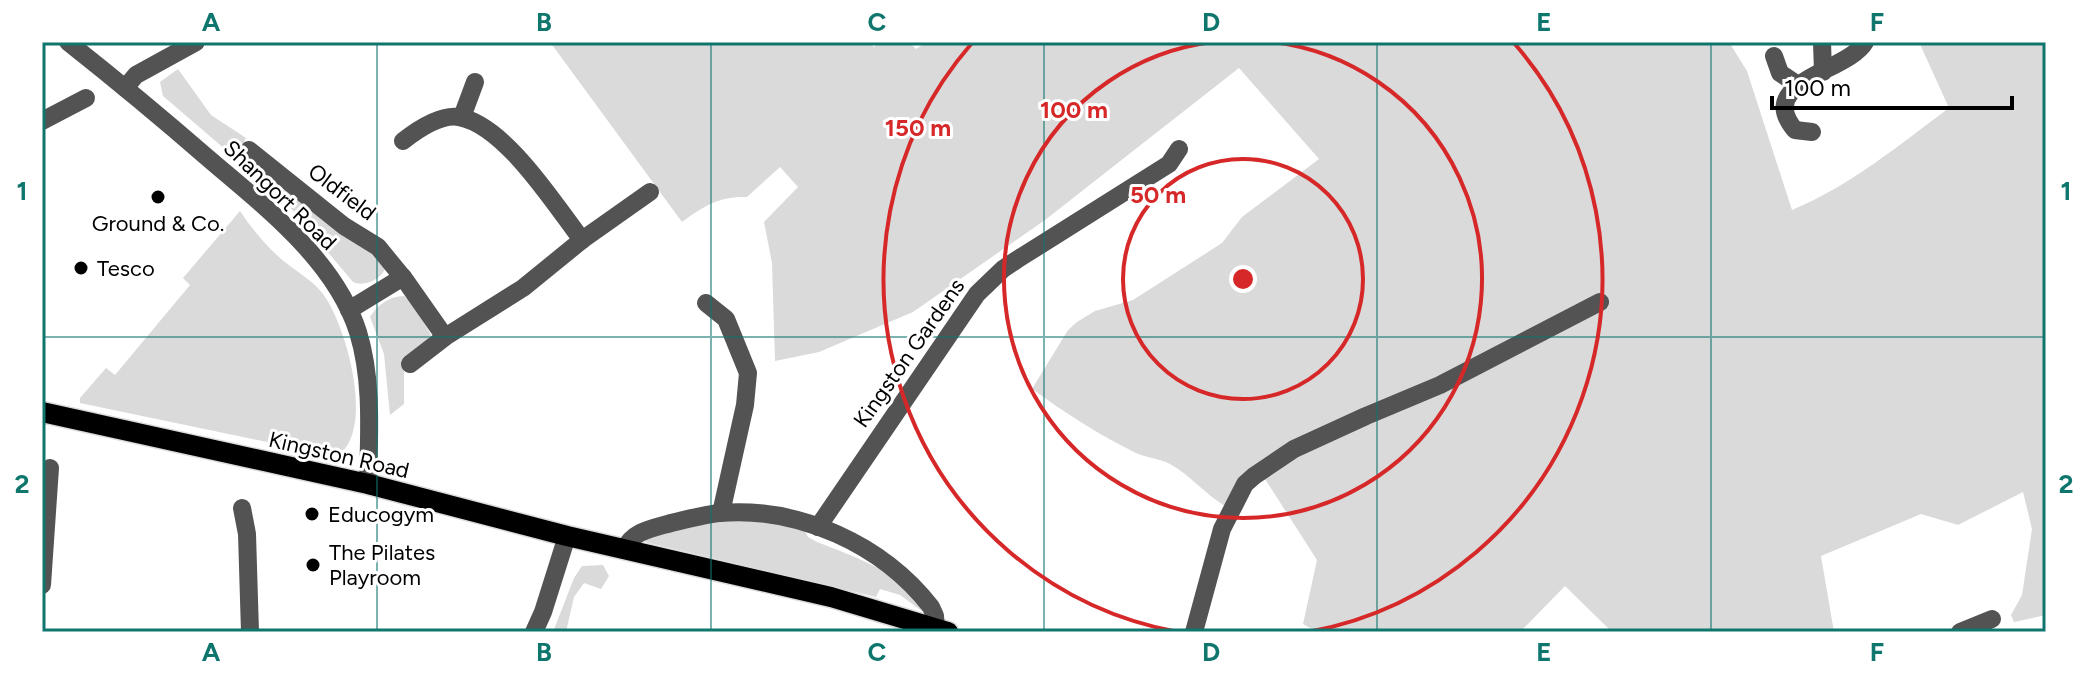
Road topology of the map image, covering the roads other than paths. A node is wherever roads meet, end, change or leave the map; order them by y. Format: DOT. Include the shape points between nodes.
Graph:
graph roads {
  1 [pos="68,42"];
  2 [pos="196,42"];
  3 [pos="1822,42"];
  4 [pos="1865,42"];
  5 [pos="1774,56"];
  6 [pos="1823,72"];
  7 [pos="475,82"];
  8 [pos="1798,85"];
  9 [pos="125,88"];
  10 [pos="86,98"];
  11 [pos="462,117"];
  12 [pos="42,121"];
  13 [pos="1812,132"];
  14 [pos="403,141"];
  15 [pos="1179,149"];
  16 [pos="249,150"];
  17 [pos="650,192"];
  18 [pos="582,240"];
  19 [pos="403,277"];
  20 [pos="1600,302"];
  21 [pos="706,303"];
  22 [pos="349,310"];
  23 [pos="445,337"];
  24 [pos="410,364"];
  25 [pos="42,412"];
  26 [pos="50,468"];
  27 [pos="368,484"];
  28 [pos="242,508"];
  29 [pos="721,513"];
  30 [pos="818,527"];
  31 [pos="567,536"];
  32 [pos="625,549"];
  33 [pos="42,585"];
  34 [pos="1992,619"];
  35 [pos="942,630"];
  36 [pos="250,632"];
  37 [pos="534,632"];
  38 [pos="1194,632"];
  39 [pos="1960,632"];
  1 -- 9 [label="street, Shangort Road"];
  2 -- 9 [label="street" via="136,75"];
  3 -- 6 [label="street"];
  4 -- 6 [label="street" via="1855,55"];
  5 -- 8 [label="street" via="1780,73"];
  6 -- 8 [label="street"];
  7 -- 11 [label="street"];
  8 -- 13 [label="street" via="1789,94 1785,113 1795,130"];
  9 -- 22 [label="street, Shangort Road" via="278,221 323,268"];
  10 -- 12 [label="street"];
  11 -- 14 [label="street" via="441,119"];
  11 -- 18 [label="street" via="519,158"];
  15 -- 30 [label="street, Kingston Gardens" via="1169,164 1018,259 977,294"];
  16 -- 19 [label="street, Oldfield" via="378,247"];
  17 -- 18 [label="street"];
  18 -- 23 [label="street" via="523,288"];
  19 -- 22 [label="street"];
  19 -- 23 [label="street, Oldfield"];
  20 -- 38 [label="street" via="1440,385 1294,449 1254,476 1222,529"];
  21 -- 29 [label="street" via="726,319 748,373"];
  22 -- 27 [label="street, Shangort Road" via="367,372"];
  23 -- 24 [label="street"];
  25 -- 27 [label="main road, Kingston Road"];
  26 -- 33 [label="street"];
  27 -- 31 [label="main road, Kingston Road"];
  28 -- 36 [label="street"];
  29 -- 30 [label="street, Kingston Road" via="769,515"];
  29 -- 32 [label="street, Kingston Road" via="644,532"];
  30 -- 35 [label="street, Kingston Road" via="888,562 931,607"];
  31 -- 32 [label="main road, Kingston Road"];
  31 -- 37 [label="street"];
  32 -- 35 [label="main road, Kingston Road" via="831,597"];
  34 -- 39 [label="street"];
}
